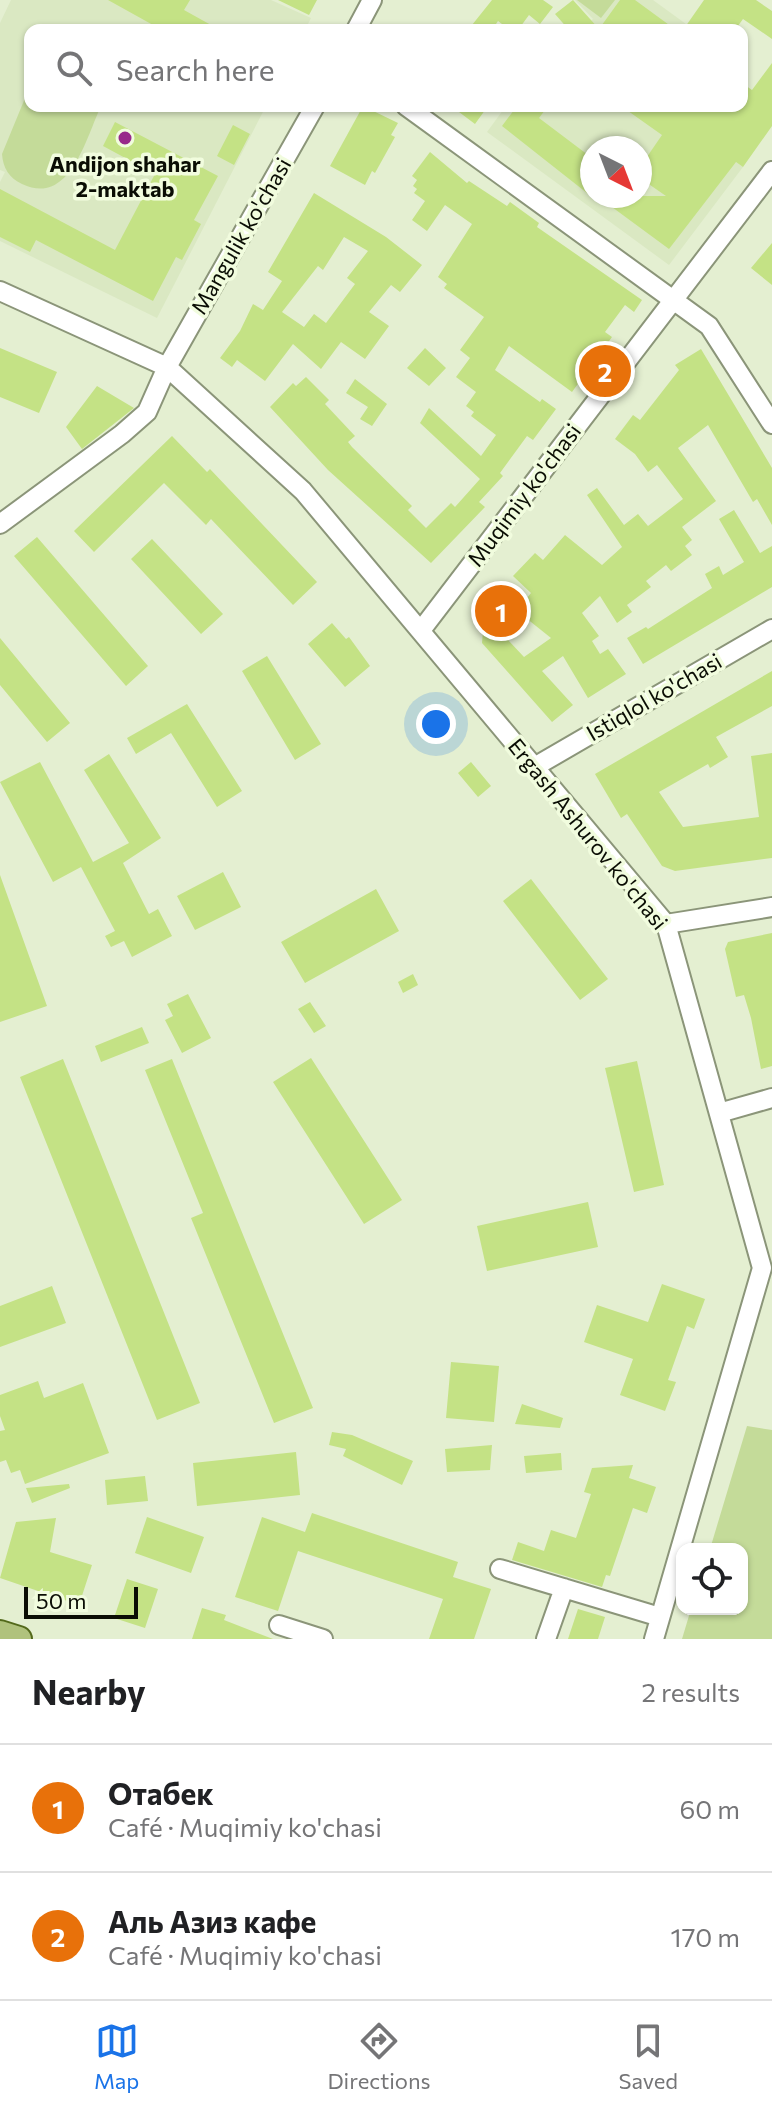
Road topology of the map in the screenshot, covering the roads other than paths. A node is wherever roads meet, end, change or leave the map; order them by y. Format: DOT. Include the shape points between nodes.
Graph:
graph roads {
  1 [pos="372,0"];
  2 [pos="359,24"];
  3 [pos="312,112"];
  4 [pos="414,112"];
  5 [pos="772,171"];
  6 [pos="0,291"];
  7 [pos="673,299"];
  8 [pos="167,367"];
  9 [pos="772,424"];
  10 [pos="0,524"];
  11 [pos="422,629"];
  12 [pos="772,629"];
  13 [pos="536,766"];
  14 [pos="772,907"];
  15 [pos="666,924"];
  16 [pos="772,1098"];
  17 [pos="719,1113"];
  18 [pos="767,1268"];
  19 [pos="500,1569"];
  20 [pos="564,1588"];
  21 [pos="660,1617"];
  22 [pos="279,1625"];
  23 [pos="0,1633"];
  24 [pos="19,1639"];
  25 [pos="323,1639"];
  26 [pos="546,1639"];
  27 [pos="654,1639"];
  1 -- 2 [label="street"];
  3 -- 8 [label="street, Mangulik ko'chasi"];
  4 -- 7 [label="street"];
  5 -- 7 [label="street, Muqimiy ko'chasi"];
  6 -- 8 [label="street, Ergash Ashurov ko'chasi"];
  7 -- 9 [label="street" via="709,326"];
  7 -- 11 [label="street, Muqimiy ko'chasi"];
  8 -- 10 [label="street, Mangulik ko'chasi" via="147,412"];
  8 -- 11 [label="street, Ergash Ashurov ko'chasi" via="303,491"];
  11 -- 13 [label="street, Ergash Ashurov ko'chasi"];
  12 -- 13 [label="street, Istiqlol ko'chasi"];
  13 -- 15 [label="street, Ergash Ashurov ko'chasi"];
  14 -- 15 [label="street"];
  15 -- 17 [label="street, Ergash Ashurov ko'chasi"];
  16 -- 17 [label="street"];
  17 -- 18 [label="street, Ergash Ashurov ko'chasi"];
  18 -- 21 [label="street, Ergash Ashurov ko'chasi"];
  19 -- 20 [label="street"];
  20 -- 21 [label="street"];
  20 -- 26 [label="street"];
  21 -- 27 [label="street, Ergash Ashurov ko'chasi"];
  22 -- 25 [label="street"];
  23 -- 24 [label="main road"];
}
